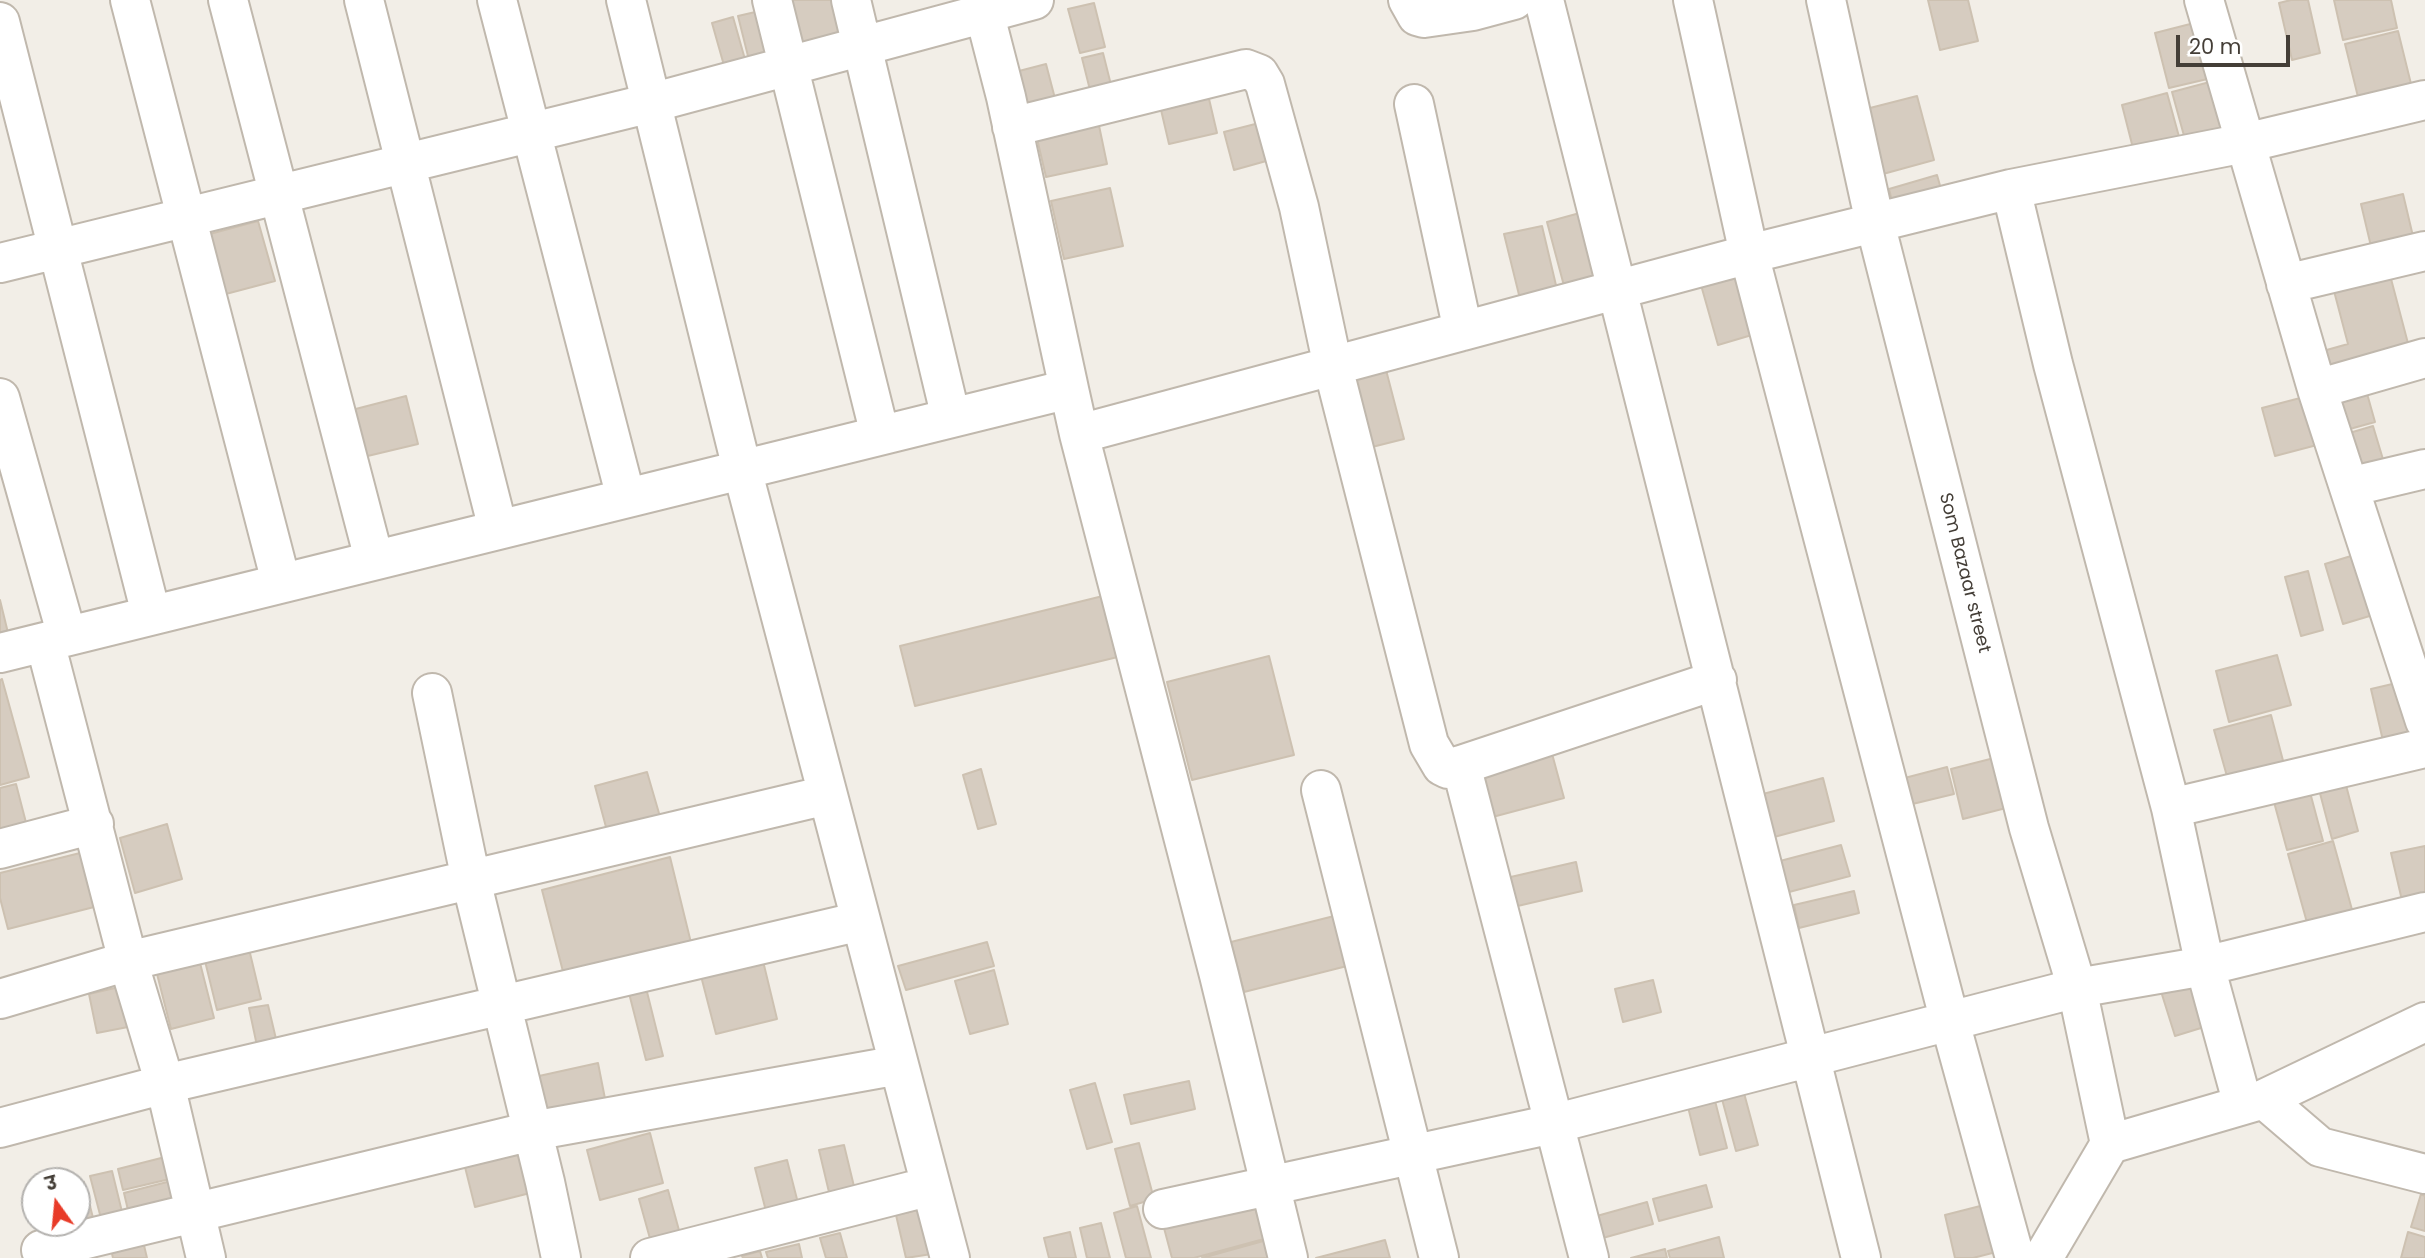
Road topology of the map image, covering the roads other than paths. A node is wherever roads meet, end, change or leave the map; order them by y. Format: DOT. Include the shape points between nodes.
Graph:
graph roads {
  1 [pos="130,0"];
  2 [pos="229,0"];
  3 [pos="364,0"];
  4 [pos="497,0"];
  5 [pos="626,0"];
  6 [pos="772,0"];
  7 [pos="851,0"];
  8 [pos="1034,0"];
  9 [pos="1408,0"];
  10 [pos="1514,0"];
  11 [pos="1544,0"];
  12 [pos="1693,0"];
  13 [pos="1826,0"];
  14 [pos="2204,0"];
  15 [pos="982,6"];
  16 [pos="0,22"];
  17 [pos="862,46"];
  18 [pos="789,66"];
  19 [pos="2425,100"];
  20 [pos="651,103"];
  21 [pos="1414,104"];
  22 [pos="1012,127"];
  23 [pos="531,133"];
  24 [pos="2245,143"];
  25 [pos="405,164"];
  26 [pos="2011,189"];
  27 [pos="279,196"];
  28 [pos="185,218"];
  29 [pos="1875,223"];
  30 [pos="58,249"];
  31 [pos="2425,251"];
  32 [pos="1749,254"];
  33 [pos="0,263"];
  34 [pos="2286,284"];
  35 [pos="1618,288"];
  36 [pos="1463,331"];
  37 [pos="2425,358"];
  38 [pos="1333,367"];
  39 [pos="1069,389"];
  40 [pos="2317,389"];
  41 [pos="0,398"];
  42 [pos="951,418"];
  43 [pos="1079,434"];
  44 [pos="880,435"];
  45 [pos="742,469"];
  46 [pos="2425,469"];
  47 [pos="2349,487"];
  48 [pos="626,498"];
  49 [pos="498,529"];
  50 [pos="374,559"];
  51 [pos="281,582"];
  52 [pos="151,614"];
  53 [pos="56,639"];
  54 [pos="0,653"];
  55 [pos="1717,680"];
  56 [pos="432,693"];
  57 [pos="2425,721"];
  58 [pos="2425,748"];
  59 [pos="1461,765"];
  60 [pos="1321,790"];
  61 [pos="827,795"];
  62 [pos="2171,808"];
  63 [pos="94,824"];
  64 [pos="0,849"];
  65 [pos="471,880"];
  66 [pos="2425,912"];
  67 [pos="861,921"];
  68 [pos="128,961"];
  69 [pos="2205,966"];
  70 [pos="2077,988"];
  71 [pos="0,999"];
  72 [pos="501,1005"];
  73 [pos="1950,1022"];
  74 [pos="2425,1022"];
  75 [pos="1812,1058"];
  76 [pos="899,1065"];
  77 [pos="165,1084"];
  78 [pos="2253,1102"];
  79 [pos="1553,1124"];
  80 [pos="0,1128"];
  81 [pos="532,1131"];
  82 [pos="2109,1144"];
  83 [pos="1413,1156"];
  84 [pos="2425,1174"];
  85 [pos="1271,1184"];
  86 [pos="931,1186"];
  87 [pos="1163,1209"];
  88 [pos="195,1211"];
  89 [pos="41,1250"];
  90 [pos="206,1258"];
  91 [pos="561,1258"];
  92 [pos="650,1258"];
  93 [pos="950,1258"];
  94 [pos="1288,1258"];
  95 [pos="1439,1258"];
  96 [pos="1589,1258"];
  97 [pos="1861,1258"];
  98 [pos="2015,1258"];
  99 [pos="2043,1258"];
  1 -- 28 [label="street"];
  2 -- 27 [label="street"];
  3 -- 25 [label="street"];
  4 -- 23 [label="street"];
  5 -- 20 [label="street"];
  6 -- 18 [label="street"];
  7 -- 17 [label="street"];
  8 -- 15 [label="street"];
  9 -- 10 [label="street" via="1417,16 1424,18"];
  11 -- 35 [label="street"];
  12 -- 32 [label="street"];
  13 -- 29 [label="street, Som Bazaar street"];
  14 -- 24 [label="street"];
  15 -- 17 [label="street"];
  15 -- 22 [label="street"];
  16 -- 30 [label="street"];
  17 -- 18 [label="street"];
  17 -- 42 [label="street"];
  18 -- 20 [label="street"];
  18 -- 44 [label="street"];
  19 -- 24 [label="street"];
  20 -- 23 [label="street"];
  20 -- 45 [label="street"];
  21 -- 36 [label="street"];
  22 -- 38 [label="street" via="1246,69 1259,74 1298,207"];
  22 -- 39 [label="street"];
  23 -- 25 [label="street"];
  23 -- 48 [label="street"];
  24 -- 26 [label="street"];
  24 -- 34 [label="street"];
  25 -- 27 [label="street"];
  25 -- 49 [label="street"];
  26 -- 29 [label="street"];
  26 -- 62 [label="street"];
  27 -- 28 [label="street"];
  27 -- 50 [label="street"];
  28 -- 30 [label="street"];
  28 -- 51 [label="street"];
  29 -- 32 [label="street"];
  29 -- 70 [label="street, Som Bazaar street" via="2029,828"];
  30 -- 33 [label="street"];
  30 -- 52 [label="street"];
  31 -- 34 [label="street"];
  32 -- 35 [label="street"];
  32 -- 73 [label="street"];
  34 -- 40 [label="street"];
  35 -- 36 [label="street"];
  35 -- 55 [label="street"];
  36 -- 38 [label="street"];
  37 -- 40 [label="street"];
  38 -- 43 [label="street"];
  38 -- 59 [label="street" via="1429,744 1442,766"];
  39 -- 42 [label="street"];
  39 -- 43 [label="street"];
  40 -- 47 [label="street"];
  41 -- 53 [label="street"];
  42 -- 44 [label="street"];
  43 -- 85 [label="street"];
  44 -- 45 [label="street"];
  45 -- 48 [label="street"];
  45 -- 61 [label="street"];
  46 -- 47 [label="street"];
  47 -- 57 [label="street"];
  48 -- 49 [label="street"];
  49 -- 50 [label="street"];
  50 -- 51 [label="street"];
  51 -- 52 [label="street"];
  52 -- 53 [label="street"];
  53 -- 54 [label="street"];
  53 -- 63 [label="street"];
  55 -- 59 [label="street"];
  55 -- 75 [label="street"];
  56 -- 65 [label="street"];
  58 -- 62 [label="street"];
  59 -- 79 [label="street"];
  60 -- 83 [label="street"];
  61 -- 65 [label="street"];
  61 -- 67 [label="street"];
  62 -- 69 [label="street"];
  63 -- 64 [label="street"];
  63 -- 68 [label="street"];
  65 -- 68 [label="street"];
  65 -- 72 [label="street"];
  66 -- 69 [label="street"];
  67 -- 72 [label="street"];
  67 -- 76 [label="street"];
  68 -- 71 [label="street"];
  68 -- 77 [label="street"];
  69 -- 70 [label="street"];
  69 -- 78 [label="street"];
  70 -- 73 [label="street"];
  70 -- 82 [label="street, Som Bazaar street"];
  72 -- 77 [label="street"];
  72 -- 81 [label="street"];
  73 -- 75 [label="street"];
  73 -- 98 [label="street"];
  74 -- 78 [label="street"];
  75 -- 79 [label="street"];
  75 -- 97 [label="street"];
  76 -- 81 [label="street"];
  76 -- 86 [label="street"];
  77 -- 80 [label="street"];
  77 -- 88 [label="street"];
  78 -- 82 [label="street"];
  78 -- 84 [label="street" via="2320,1147"];
  79 -- 83 [label="street"];
  79 -- 96 [label="street"];
  81 -- 88 [label="street"];
  81 -- 91 [label="street"];
  82 -- 99 [label="street"];
  83 -- 85 [label="street"];
  83 -- 95 [label="street"];
  85 -- 87 [label="street"];
  85 -- 94 [label="street"];
  86 -- 92 [label="street"];
  86 -- 93 [label="street"];
  88 -- 89 [label="street"];
  88 -- 90 [label="street"];
}
